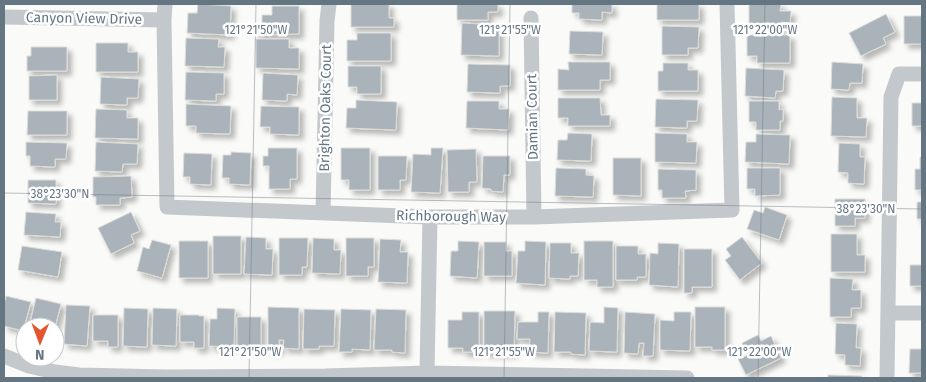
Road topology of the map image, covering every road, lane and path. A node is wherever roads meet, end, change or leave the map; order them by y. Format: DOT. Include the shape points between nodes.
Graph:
graph roads {
  1 [pos="164,4"];
  2 [pos="329,4"];
  3 [pos="727,4"];
  4 [pos="4,17"];
  5 [pos="531,18"];
  6 [pos="164,20"];
  7 [pos="922,74"];
  8 [pos="323,213"];
  9 [pos="430,216"];
  10 [pos="534,217"];
  11 [pos="888,313"];
  12 [pos="922,313"];
  13 [pos="4,356"];
  14 [pos="427,373"];
  15 [pos="325,377"];
  16 [pos="166,378"];
  17 [pos="686,378"];
  18 [pos="887,378"];
  1 -- 6 [label="street, Richborough Way"];
  2 -- 8 [label="street, Brighton Oaks Court"];
  3 -- 10 [label="street, Richborough Way" via="732,210"];
  4 -- 6 [label="street, Canyon View Drive"];
  5 -- 10 [label="street, Damian Court"];
  6 -- 8 [label="street, Richborough Way" via="167,207"];
  7 -- 11 [label="street" via="899,74 891,97"];
  8 -- 9 [label="street, Richborough Way"];
  9 -- 10 [label="street, Richborough Way"];
  9 -- 14 [label="street"];
  11 -- 12 [label="street"];
  11 -- 18 [label="street"];
  13 -- 16 [label="street" via="29,366 63,373"];
  14 -- 15 [label="street"];
  14 -- 17 [label="street"];
  15 -- 16 [label="street"];
}
